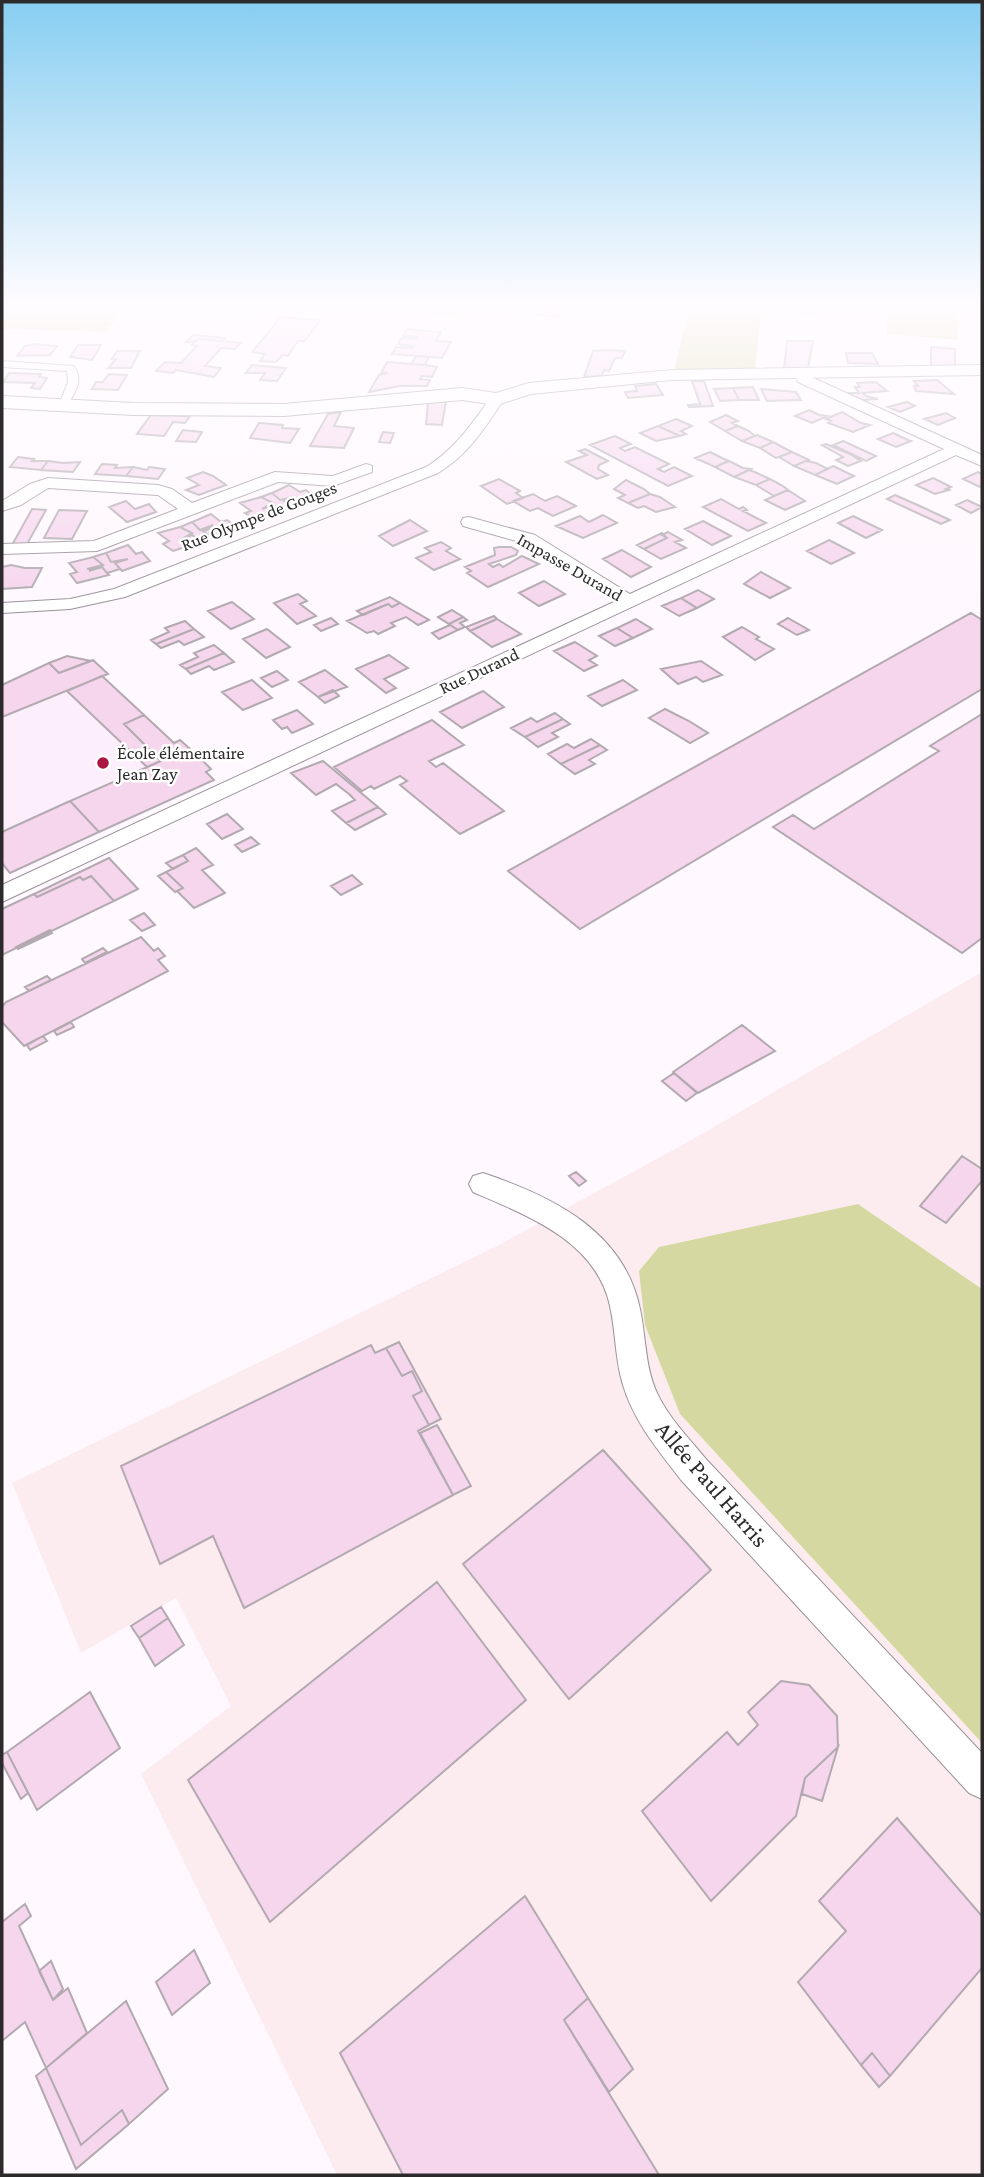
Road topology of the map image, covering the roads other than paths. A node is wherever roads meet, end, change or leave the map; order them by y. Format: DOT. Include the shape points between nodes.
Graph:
graph roads {
  1 [pos="90,407"];
  2 [pos="337,407"];
  3 [pos="490,407"];
  4 [pos="864,407"];
  5 [pos="957,449"];
  6 [pos="982,461"];
  7 [pos="366,469"];
  8 [pos="2,506"];
  9 [pos="191,510"];
  10 [pos="469,522"];
  11 [pos="2,549"];
  12 [pos="629,601"];
  13 [pos="2,608"];
  14 [pos="2,894"];
  15 [pos="484,1184"];
  16 [pos="982,1780"];
  1 -- 2 [label="street"];
  3 -- 13 [label="street, Rue Olympe de Gouges" via="450,459 404,482 119,593 70,604"];
  4 -- 5 [label="street"];
  5 -- 6 [label="street"];
  5 -- 12 [label="street, Rue Durand"];
  7 -- 9 [label="street" via="337,481 275,477"];
  8 -- 9 [label="street" via="48,483 158,490"];
  9 -- 11 [label="street" via="97,546"];
  10 -- 12 [label="street, Impasse Durand" via="529,539"];
  12 -- 14 [label="street, Rue Durand"];
  15 -- 16 [label="street, Allée Paul Harris" via="572,1227 608,1264 620,1287 638,1384 653,1416 693,1469"];
}
